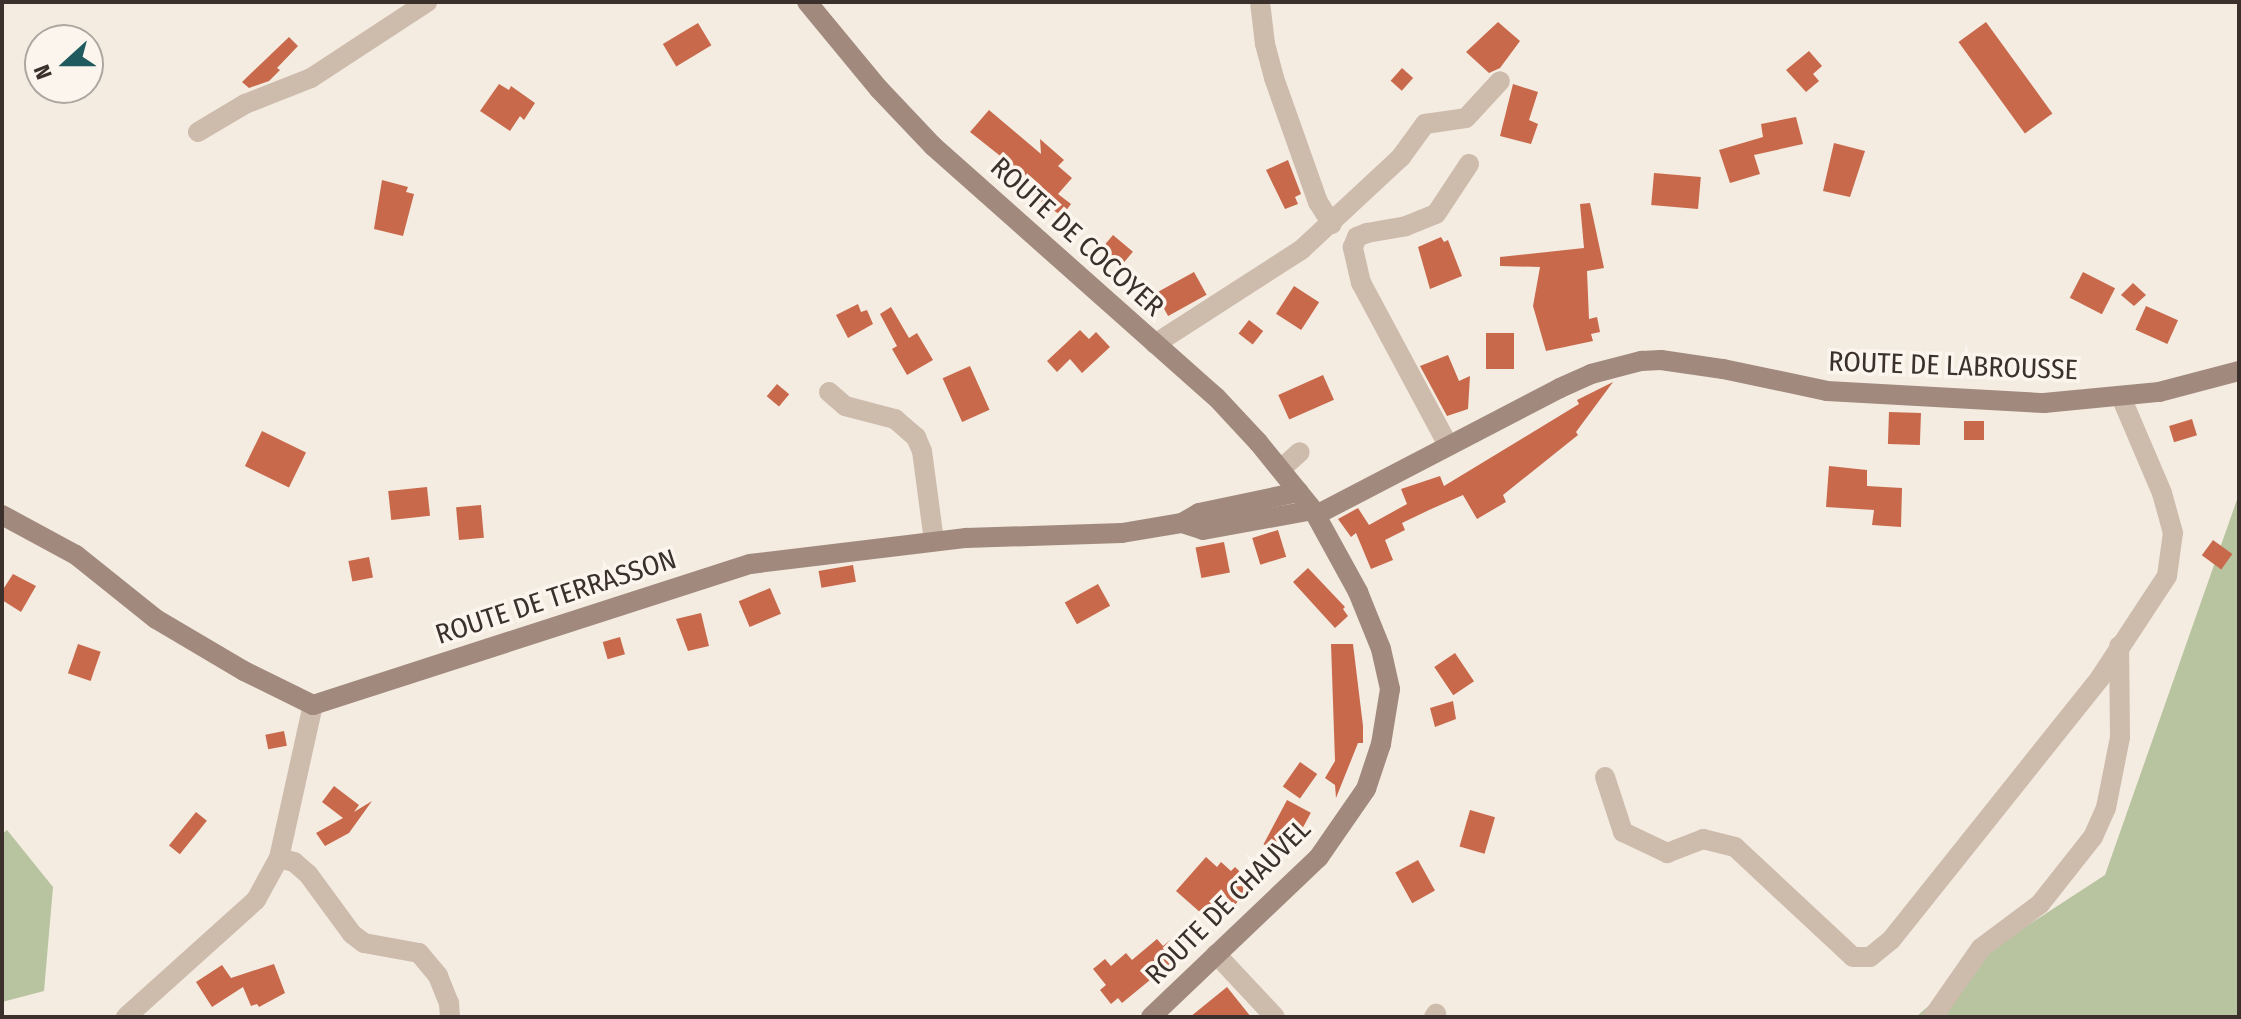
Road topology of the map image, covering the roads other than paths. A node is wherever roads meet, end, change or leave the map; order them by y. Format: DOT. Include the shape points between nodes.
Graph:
graph roads {
  1 [pos="427,2"];
  2 [pos="807,2"];
  3 [pos="1260,2"];
  4 [pos="1500,81"];
  5 [pos="198,132"];
  6 [pos="1469,164"];
  7 [pos="1332,224"];
  8 [pos="1155,344"];
  9 [pos="2239,371"];
  10 [pos="829,392"];
  11 [pos="2121,397"];
  12 [pos="1448,445"];
  13 [pos="1300,452"];
  14 [pos="1278,466"];
  15 [pos="1299,492"];
  16 [pos="1253,502"];
  17 [pos="1315,512"];
  18 [pos="2,515"];
  19 [pos="1182,523"];
  20 [pos="934,541"];
  21 [pos="2119,646"];
  22 [pos="313,705"];
  23 [pos="1605,777"];
  24 [pos="279,858"];
  25 [pos="1216,954"];
  26 [pos="126,1017"];
  27 [pos="450,1017"];
  28 [pos="1151,1017"];
  29 [pos="1275,1017"];
  30 [pos="1933,1017"];
  1 -- 5 [label="street" via="311,78 245,104"];
  2 -- 8 [label="street, ROUTE DE COCOYER" via="933,146"];
  3 -- 7 [label="street" via="1274,78 1318,202"];
  4 -- 7 [label="street" via="1466,118 1425,124 1401,157"];
  6 -- 12 [label="street" via="1436,214 1367,233 1357,237 1353,247 1361,283"];
  7 -- 8 [label="street" via="1301,250"];
  8 -- 14 [label="street, ROUTE DE COCOYER" via="1216,397"];
  9 -- 11 [label="street, ROUTE DE LABROUSSE"];
  10 -- 20 [label="street" via="845,406 895,419 916,437"];
  11 -- 12 [label="street, ROUTE DE LABROUSSE" via="2044,403 1890,397 1827,391 1661,360 1591,374"];
  11 -- 21 [label="street" via="2162,493 2173,533 2167,576"];
  12 -- 17 [label="street, ROUTE DE LABROUSSE"];
  13 -- 14 [label="street"];
  14 -- 15 [label="street, ROUTE DE COCOYER"];
  14 -- 16 [label="street"];
  15 -- 16 [label="street, ROUTE DE TERRASSON"];
  15 -- 17 [label="street, ROUTE DE COCOYER"];
  16 -- 19 [label="street, ROUTE DE TERRASSON" via="1199,513"];
  17 -- 19 [label="street, ROUTE DE TERRASSON" via="1203,530"];
  17 -- 25 [label="street, ROUTE DE CHAUVEL" via="1358,592 1381,649 1390,689 1381,744 1366,789 1319,857"];
  18 -- 22 [label="street" via="76,555 156,619"];
  19 -- 20 [label="street, ROUTE DE TERRASSON" via="1122,533"];
  20 -- 22 [label="street, ROUTE DE TERRASSON" via="750,564"];
  21 -- 23 [label="street" via="2100,678 1891,940 1870,957 1853,957 1735,847 1703,839 1667,853 1623,832"];
  21 -- 30 [label="street" via="2120,737 2106,808 2093,837 2040,904 1981,948"];
  22 -- 24 [label="street"];
  24 -- 26 [label="street" via="256,900"];
  24 -- 27 [label="street" via="308,874 364,943 419,953 438,976"];
  25 -- 28 [label="street, ROUTE DE CHAUVEL"];
  25 -- 29 [label="street"];
}
